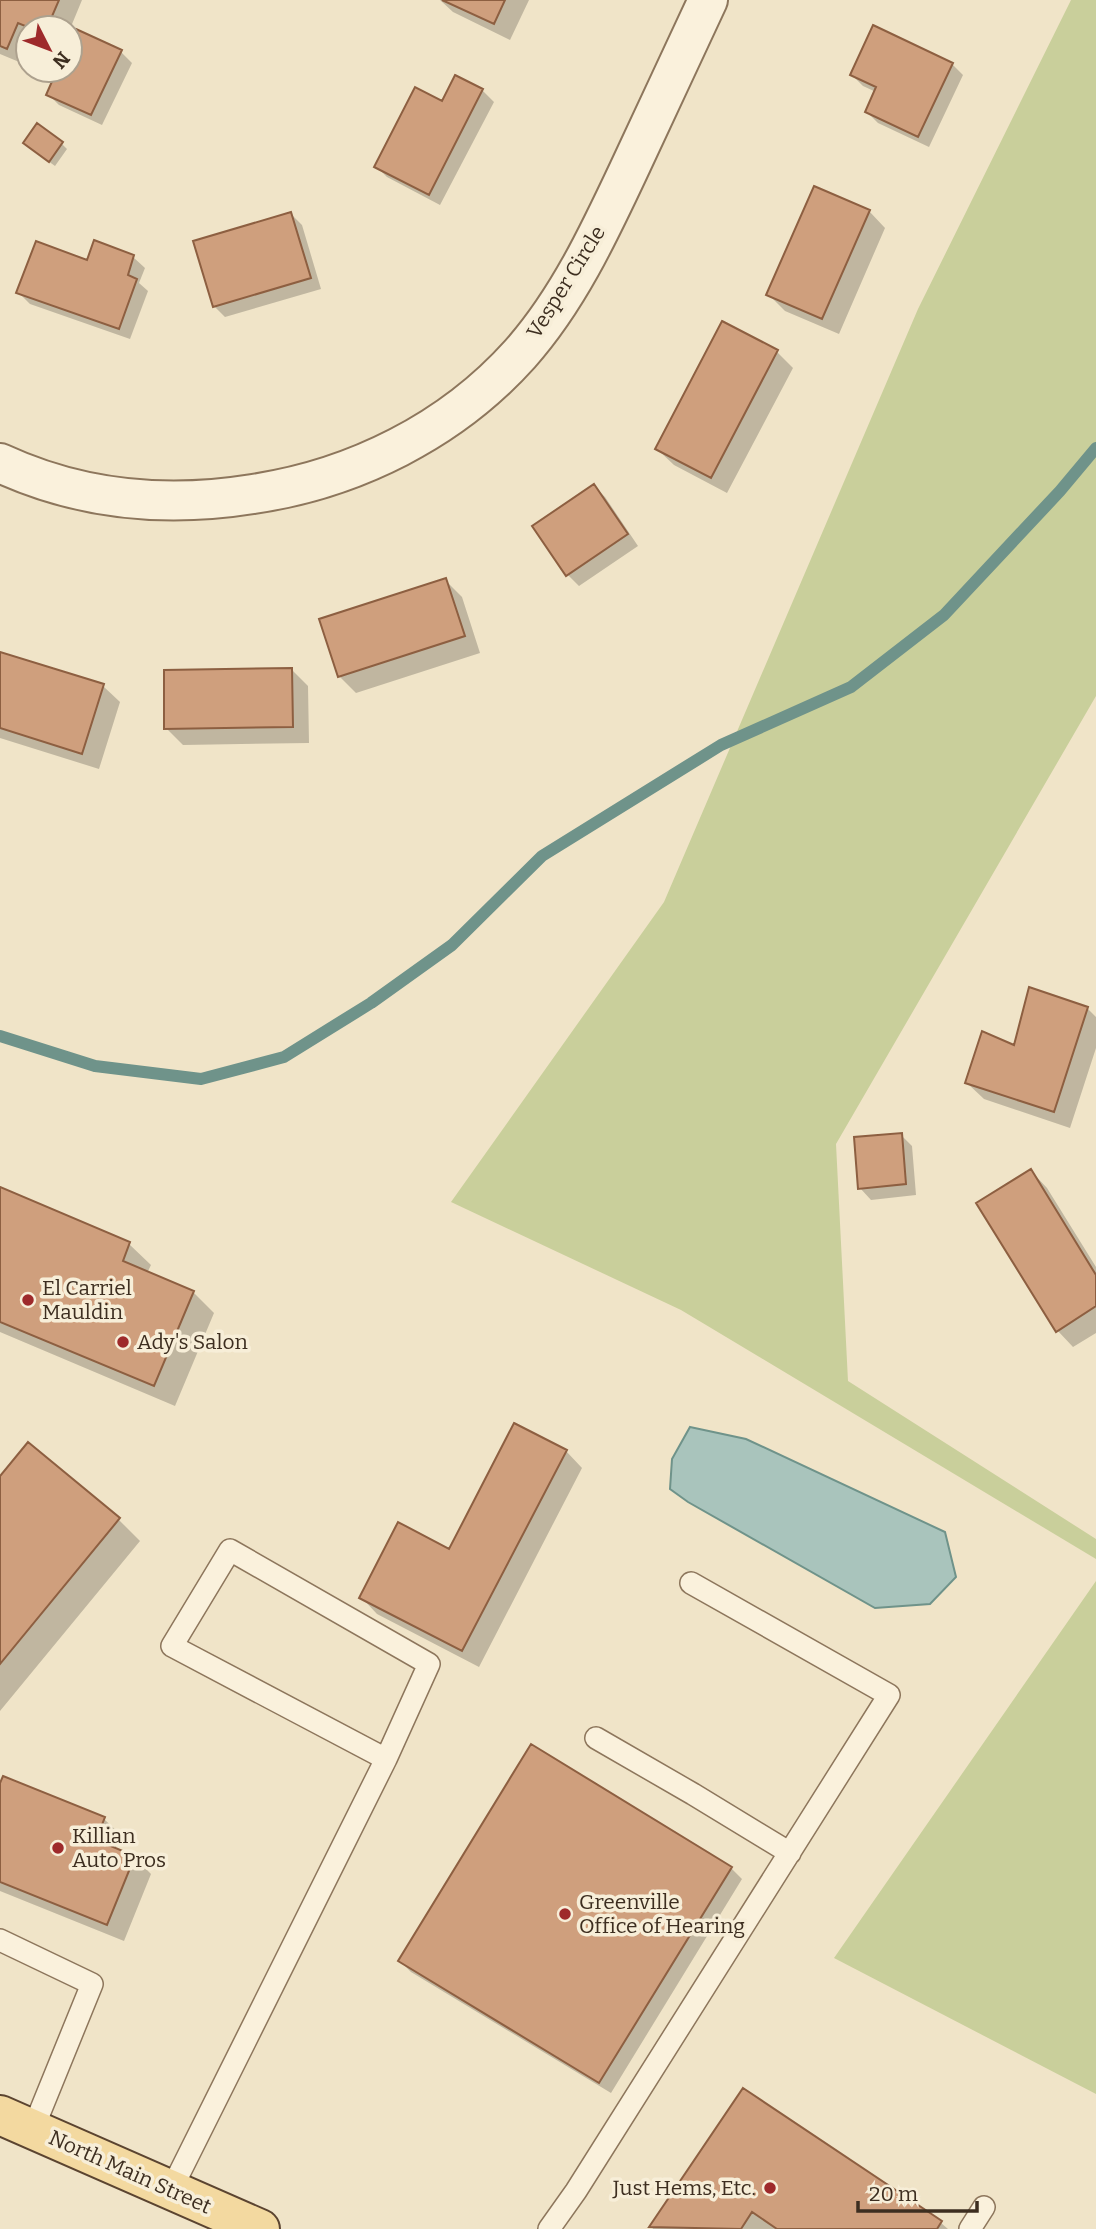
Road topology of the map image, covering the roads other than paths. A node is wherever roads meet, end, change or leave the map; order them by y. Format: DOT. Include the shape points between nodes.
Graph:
graph roads {
  1 [pos="708,0"];
  2 [pos="0,463"];
  3 [pos="691,1583"];
  4 [pos="596,1738"];
  5 [pos="386,1759"];
  6 [pos="790,1853"];
  7 [pos="0,1940"];
  8 [pos="16,2122"];
  9 [pos="171,2190"];
  10 [pos="984,2207"];
  11 [pos="219,2221"];
  12 [pos="260,2229"];
  13 [pos="549,2229"];
  14 [pos="970,2229"];
  1 -- 2 [label="street, Vesper Circle" via="600,232 561,298 521,353 491,384 422,435 328,477 278,490 180,502 96,494"];
  3 -- 6 [label="lane" via="889,1695"];
  4 -- 6 [label="lane"];
  5 -- 5 [label="lane" via="429,1664 230,1550 173,1646"];
  5 -- 9 [label="lane"];
  6 -- 13 [label="lane"];
  7 -- 8 [label="lane" via="92,1984"];
  8 -- 9 [label="main road, North Main Street"];
  9 -- 11 [label="main road, North Main Street"];
  10 -- 14 [label="lane"];
  11 -- 12 [label="main road, North Main Street"];
}
